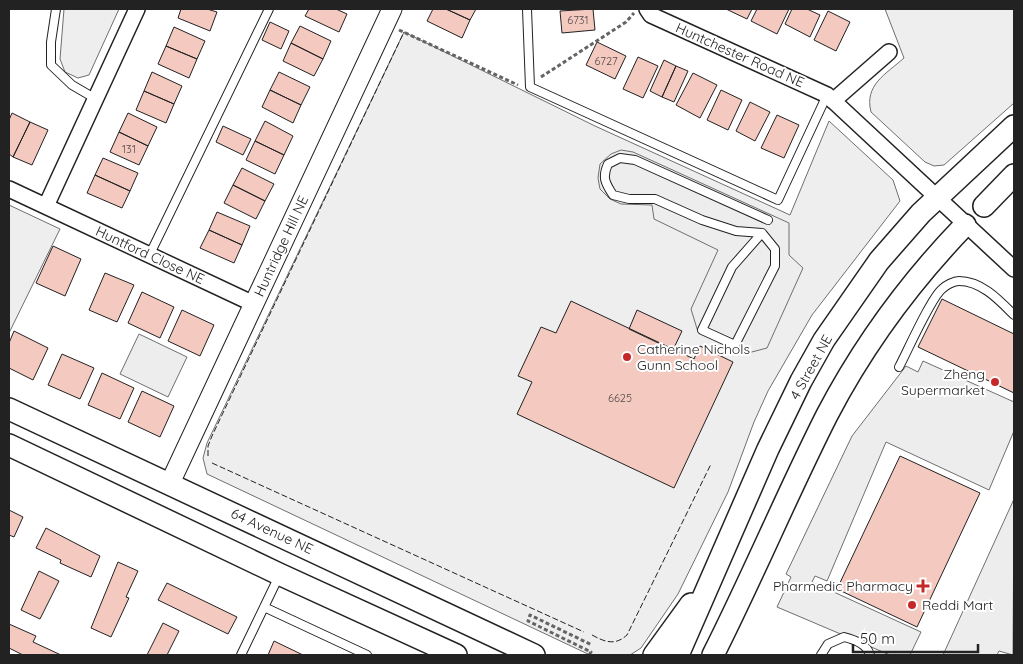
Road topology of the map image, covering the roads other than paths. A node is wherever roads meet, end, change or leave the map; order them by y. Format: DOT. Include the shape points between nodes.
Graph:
graph roads {
  1 [pos="56,9"];
  2 [pos="137,9"];
  3 [pos="269,9"];
  4 [pos="527,9"];
  5 [pos="647,9"];
  6 [pos="389,16"];
  7 [pos="889,52"];
  8 [pos="830,98"];
  9 [pos="96,99"];
  10 [pos="1014,126"];
  11 [pos="1014,174"];
  12 [pos="9,189"];
  13 [pos="938,198"];
  14 [pos="46,206"];
  15 [pos="984,206"];
  16 [pos="768,220"];
  17 [pos="965,225"];
  18 [pos="762,233"];
  19 [pos="149,256"];
  20 [pos="1014,269"];
  21 [pos="254,304"];
  22 [pos="1014,315"];
  23 [pos="899,367"];
  24 [pos="9,408"];
  25 [pos="9,446"];
  26 [pos="170,483"];
  27 [pos="716,570"];
  28 [pos="280,574"];
  29 [pos="264,607"];
  30 [pos="715,654"];
  31 [pos="241,655"];
  32 [pos="367,655"];
  33 [pos="456,655"];
  34 [pos="534,655"];
  35 [pos="654,655"];
  36 [pos="678,655"];
  37 [pos="821,655"];
  38 [pos="870,655"];
  1 -- 9 [label="lane" via="51,66 72,86"];
  2 -- 9 [label="street"];
  3 -- 19 [label="lane"];
  4 -- 8 [label="lane" via="530,87 778,200"];
  5 -- 8 [label="street, Huntchester Road NE" via="651,15"];
  6 -- 21 [label="street, Huntridge Hill NE"];
  7 -- 8 [label="street"];
  8 -- 13 [label="street, Huntchester Road NE"];
  9 -- 14 [label="street"];
  10 -- 13 [label="main road, 4 Street NE"];
  11 -- 15 [label="main road"];
  12 -- 14 [label="street, Huntford Close NE"];
  13 -- 17 [label="street, Huntchester Road NE"];
  13 -- 27 [label="main road, 4 Street NE" via="879,262 824,340 768,450"];
  14 -- 19 [label="street, Huntford Close NE"];
  15 -- 17 [label="street"];
  16 -- 18 [label="lane" via="635,160 620,158 608,164 605,184 613,195 655,199 736,231"];
  17 -- 20 [label="street, Huntchester Road NE"];
  17 -- 30 [label="main road" via="927,266 891,314 828,413"];
  18 -- 18 [label="lane" via="732,267 702,330 735,345 775,266 775,249"];
  19 -- 21 [label="street, Huntford Close NE"];
  21 -- 26 [label="street, Huntridge Hill NE"];
  22 -- 23 [label="lane" via="994,295 974,284 958,281 949,285 938,293"];
  24 -- 26 [label="main road, 64 Avenue NE"];
  25 -- 28 [label="main road"];
  26 -- 34 [label="main road, 64 Avenue NE"];
  27 -- 35 [label="main road"];
  27 -- 36 [label="main road, 4 Street NE"];
  28 -- 29 [label="lane"];
  28 -- 33 [label="main road"];
  29 -- 31 [label="lane"];
  29 -- 32 [label="lane"];
  37 -- 38 [label="lane" via="828,644 844,637 860,642"];
}
